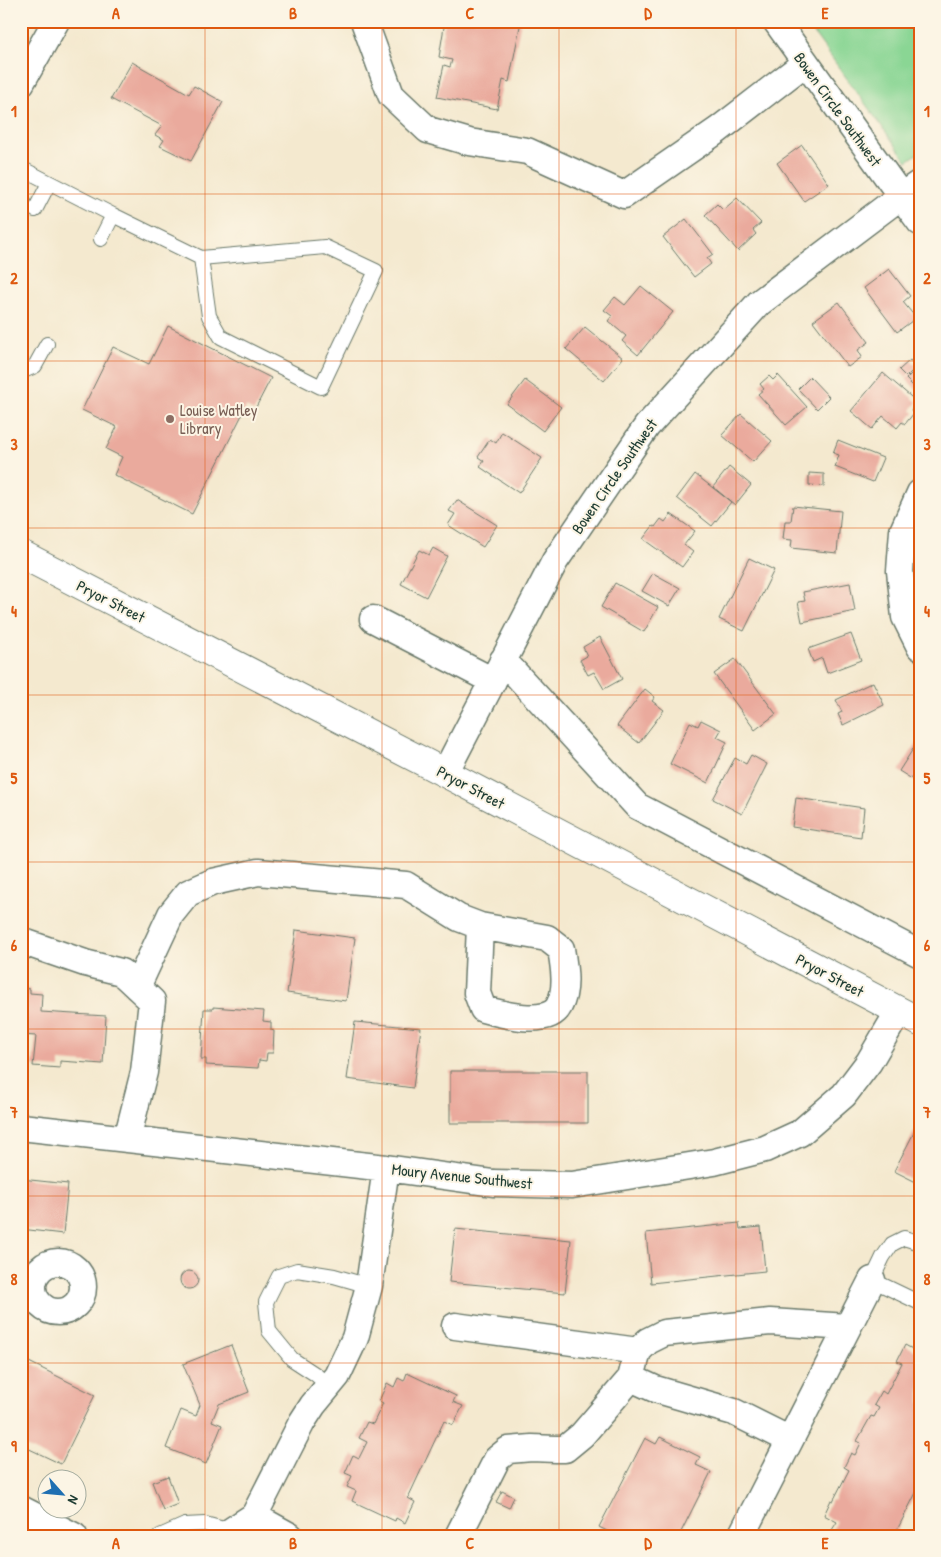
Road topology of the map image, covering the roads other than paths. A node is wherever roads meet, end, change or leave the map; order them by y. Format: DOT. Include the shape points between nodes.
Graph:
graph roads {
  1 [pos="56,21"];
  2 [pos="364,21"];
  3 [pos="776,21"];
  4 [pos="805,63"];
  5 [pos="21,83"];
  6 [pos="21,168"];
  7 [pos="49,183"];
  8 [pos="910,190"];
  9 [pos="36,210"];
  10 [pos="113,215"];
  11 [pos="920,222"];
  12 [pos="101,239"];
  13 [pos="201,258"];
  14 [pos="47,344"];
  15 [pos="21,372"];
  16 [pos="920,493"];
  17 [pos="21,554"];
  18 [pos="373,618"];
  19 [pos="920,647"];
  20 [pos="498,670"];
  21 [pos="445,774"];
  22 [pos="480,926"];
  23 [pos="21,941"];
  24 [pos="920,954"];
  25 [pos="136,987"];
  26 [pos="909,1017"];
  27 [pos="21,1126"];
  28 [pos="127,1138"];
  29 [pos="386,1168"];
  30 [pos="920,1243"];
  31 [pos="872,1280"];
  32 [pos="369,1286"];
  33 [pos="920,1303"];
  34 [pos="454,1326"];
  35 [pos="848,1327"];
  36 [pos="638,1350"];
  37 [pos="631,1378"];
  38 [pos="329,1386"];
  39 [pos="790,1440"];
  40 [pos="21,1508"];
  41 [pos="254,1516"];
  42 [pos="229,1533"];
  43 [pos="74,1536"];
  44 [pos="160,1536"];
  45 [pos="290,1536"];
  46 [pos="458,1536"];
  47 [pos="741,1536"];
  1 -- 5 [label="street"];
  2 -- 4 [label="street" via="391,94 428,130 469,142 527,151 624,195 718,130"];
  3 -- 4 [label="street, Bowen Circle Southwest"];
  4 -- 8 [label="street, Bowen Circle Southwest"];
  6 -- 7 [label="lane"];
  7 -- 9 [label="lane"];
  7 -- 10 [label="lane"];
  8 -- 11 [label="street, Bowen Circle Southwest"];
  8 -- 20 [label="street, Bowen Circle Southwest" via="759,303 646,426 555,561"];
  10 -- 12 [label="lane"];
  10 -- 13 [label="lane"];
  13 -- 13 [label="lane" via="209,316 221,337 321,387 376,271 326,247"];
  14 -- 15 [label="lane" via="35,366"];
  16 -- 19 [label="street" via="903,531 900,571 905,617"];
  17 -- 21 [label="main road, Pryor Street"];
  18 -- 20 [label="street"];
  20 -- 21 [label="street, Bowen Circle Southwest"];
  20 -- 24 [label="street" via="637,806"];
  21 -- 26 [label="main road, Pryor Street"];
  22 -- 25 [label="street" via="459,918 406,885 258,872 213,882 188,893 171,914"];
  23 -- 25 [label="street" via="121,972"];
  25 -- 28 [label="street" via="152,1001 144,1072"];
  26 -- 29 [label="street, Moury Avenue Southwest" via="873,1056 844,1095 800,1133 766,1149 714,1162 572,1185 493,1183"];
  27 -- 28 [label="street, Moury Avenue Southwest"];
  28 -- 29 [label="street, Moury Avenue Southwest"];
  29 -- 32 [label="street"];
  30 -- 31 [label="lane" via="904,1238 892,1244"];
  31 -- 33 [label="lane"];
  31 -- 35 [label="street"];
  32 -- 38 [label="street" via="355,1338"];
  32 -- 38 [label="lane" via="297,1270 280,1276 266,1302 269,1331 292,1359"];
  34 -- 36 [label="street"];
  35 -- 36 [label="street" via="770,1322 664,1333"];
  35 -- 39 [label="street"];
  36 -- 37 [label="street"];
  37 -- 39 [label="street" via="655,1389 734,1412"];
  37 -- 46 [label="street" via="582,1436 565,1448 508,1450 497,1459"];
  38 -- 41 [label="street" via="302,1422"];
  39 -- 47 [label="street"];
  40 -- 43 [label="street"];
  41 -- 42 [label="street"];
  41 -- 45 [label="street"];
  42 -- 44 [label="lane" via="205,1524 185,1525"];
}
